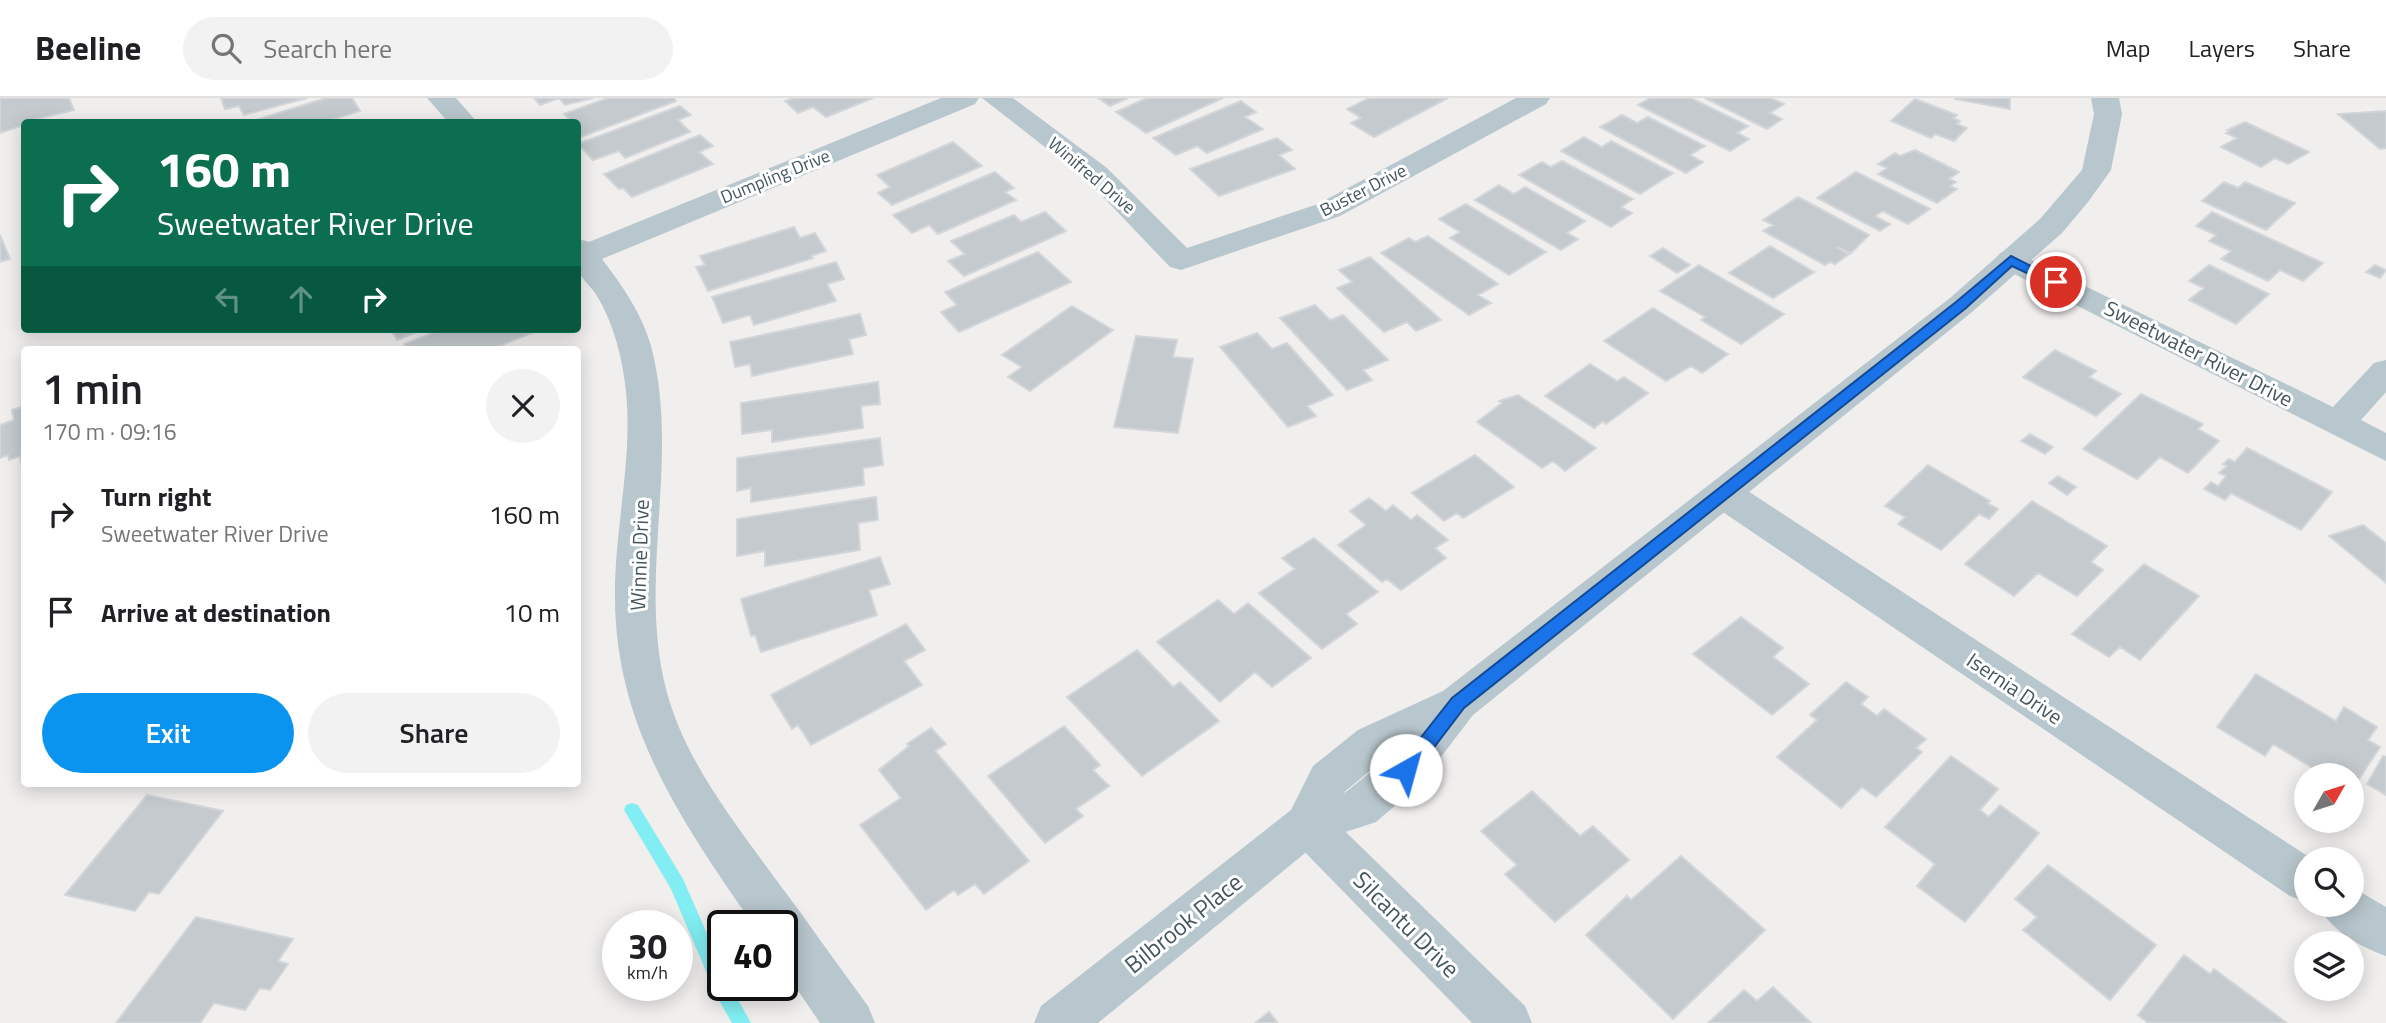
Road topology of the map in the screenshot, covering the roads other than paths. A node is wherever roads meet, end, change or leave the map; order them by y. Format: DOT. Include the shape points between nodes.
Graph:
graph roads {
  1 [pos="441,98"];
  2 [pos="965,98"];
  3 [pos="996,98"];
  4 [pos="1536,98"];
  5 [pos="2105,98"];
  6 [pos="460,119"];
  7 [pos="581,251"];
  8 [pos="1181,260"];
  9 [pos="2011,260"];
  10 [pos="2386,371"];
  11 [pos="2338,423"];
  12 [pos="2386,448"];
  13 [pos="1724,494"];
  14 [pos="1307,824"];
  15 [pos="2294,873"];
  16 [pos="771,910"];
  17 [pos="2360,917"];
  18 [pos="2386,934"];
  19 [pos="798,949"];
  20 [pos="849,1023"];
  21 [pos="1059,1023"];
  22 [pos="1507,1023"];
  1 -- 6 [label="street"];
  2 -- 7 [label="street, Dumpling Drive"];
  3 -- 8 [label="street, Winifred Drive" via="1097,174"];
  4 -- 8 [label="street, Buster Drive" via="1329,210"];
  5 -- 9 [label="street, Bilbrook Place" via="2108,114 2096,170 2051,226"];
  7 -- 16 [label="street, Winnie Drive" via="616,299 635,341 643,381 646,427 634,580 638,653 656,727 692,798"];
  9 -- 11 [label="street, Sweetwater River Drive"];
  9 -- 13 [label="street, Bilbrook Place"];
  10 -- 11 [label="street"];
  11 -- 12 [label="street, Sweetwater River Drive"];
  13 -- 14 [label="street, Bilbrook Place" via="1458,703 1406,770 1360,808"];
  13 -- 15 [label="street, Isernia Drive"];
  14 -- 21 [label="street, Bilbrook Place"];
  14 -- 22 [label="street, Silcantu Drive"];
  17 -- 18 [label="street"];
  19 -- 20 [label="street, Winnie Drive"];
}
